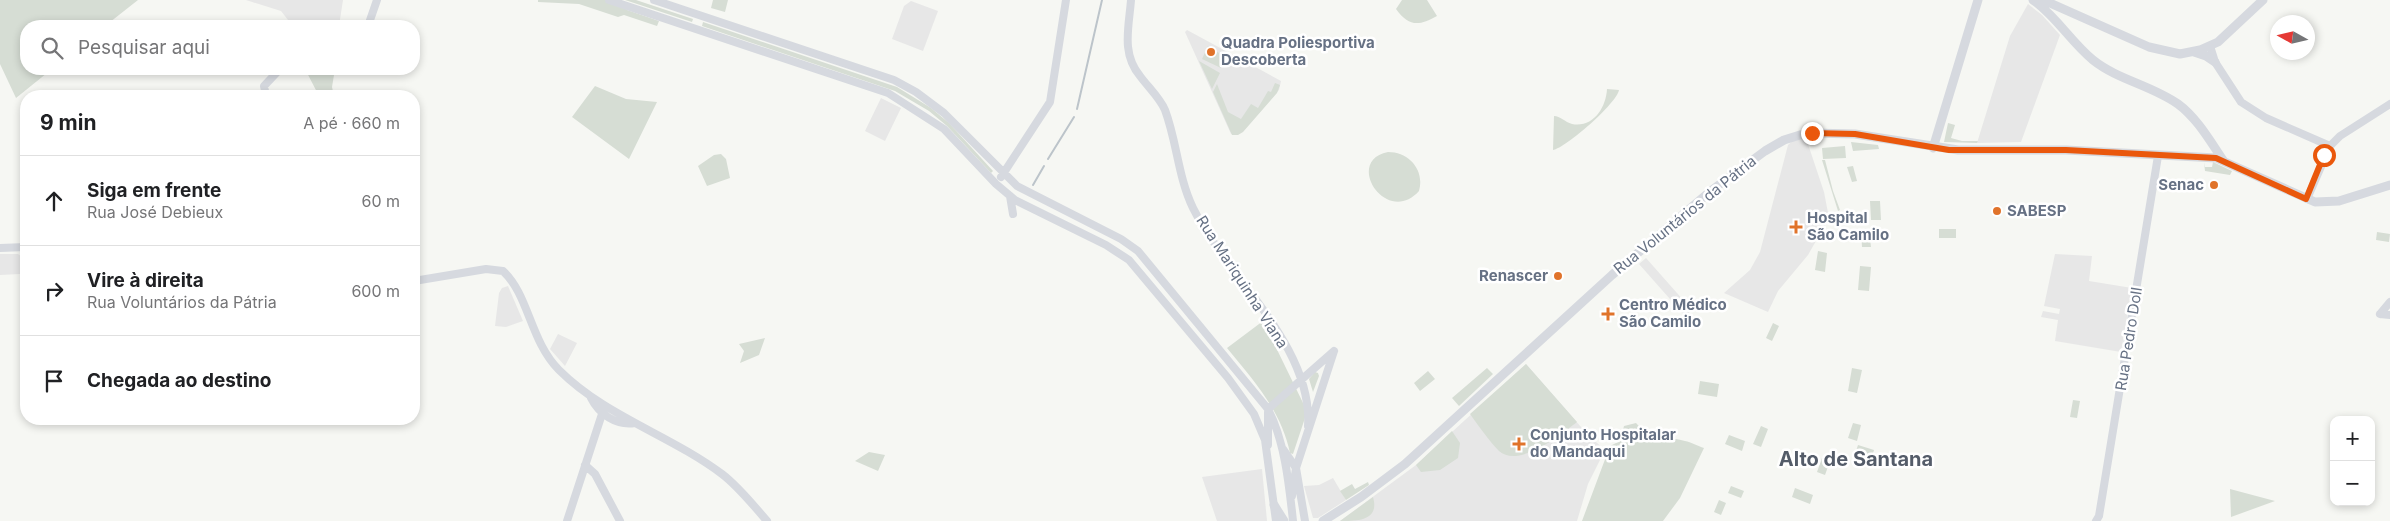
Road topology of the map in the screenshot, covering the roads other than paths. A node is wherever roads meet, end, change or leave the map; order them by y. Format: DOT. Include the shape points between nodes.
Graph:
graph roads {
  1 [pos="377,0"];
  2 [pos="609,0"];
  3 [pos="654,0"];
  4 [pos="1066,0"];
  5 [pos="1131,0"];
  6 [pos="1978,0"];
  7 [pos="2033,0"];
  8 [pos="2042,0"];
  9 [pos="2263,0"];
  10 [pos="700,15"];
  11 [pos="370,20"];
  12 [pos="696,29"];
  13 [pos="2210,46"];
  14 [pos="2194,52"];
  15 [pos="2215,62"];
  16 [pos="274,75"];
  17 [pos="265,90"];
  18 [pos="2390,104"];
  19 [pos="2205,135"];
  20 [pos="2330,146"];
  21 [pos="1933,148"];
  22 [pos="2158,156"];
  23 [pos="2198,157"];
  24 [pos="2223,160"];
  25 [pos="1003,174"];
  26 [pos="996,184"];
  27 [pos="2390,185"];
  28 [pos="1010,196"];
  29 [pos="2306,199"];
  30 [pos="1062,210"];
  31 [pos="1014,214"];
  32 [pos="1056,221"];
  33 [pos="20,247"];
  34 [pos="0,248"];
  35 [pos="420,280"];
  36 [pos="2390,302"];
  37 [pos="2390,315"];
  38 [pos="1301,378"];
  39 [pos="598,404"];
  40 [pos="1268,408"];
  41 [pos="602,414"];
  42 [pos="622,414"];
  43 [pos="618,422"];
  44 [pos="635,423"];
  45 [pos="1308,426"];
  46 [pos="1281,446"];
  47 [pos="1267,452"];
  48 [pos="585,465"];
  49 [pos="1296,468"];
  50 [pos="1291,504"];
  51 [pos="1274,505"];
  52 [pos="567,521"];
  53 [pos="620,521"];
  54 [pos="767,521"];
  55 [pos="1276,521"];
  56 [pos="1284,521"];
  57 [pos="1293,521"];
  58 [pos="1305,521"];
  59 [pos="1323,521"];
  60 [pos="2096,521"];
  1 -- 11 [label="street"];
  2 -- 12 [label="street"];
  3 -- 10 [label="street"];
  4 -- 25 [label="street" via="1050,102"];
  5 -- 38 [label="street, Rua Mariquinha Viana" via="1126,36 1130,57 1165,109 1192,206 1264,311"];
  6 -- 21 [label="main road"];
  7 -- 19 [label="main road" via="2092,60 2177,104 2192,116"];
  8 -- 14 [label="main road" via="2156,50 2173,54"];
  9 -- 13 [label="main road"];
  10 -- 12 [label="street"];
  10 -- 25 [label="street" via="894,80 944,113"];
  12 -- 26 [label="street" via="888,93 944,129"];
  13 -- 14 [label="main road"];
  13 -- 15 [label="street"];
  14 -- 15 [label="main road"];
  15 -- 20 [label="street" via="2236,96 2248,107"];
  16 -- 17 [label="street" via="264,86"];
  18 -- 20 [label="street"];
  19 -- 23 [label="main road" via="2204,147"];
  19 -- 24 [label="main road"];
  20 -- 29 [label="street"];
  21 -- 22 [label="main road, Rua Voluntários da Pátria" via="2066,150"];
  21 -- 59 [label="main road, Rua Voluntários da Pátria" via="1855,134 1812,133 1784,140 1765,151 1649,242 1389,478"];
  22 -- 23 [label="main road, Rua Voluntários da Pátria"];
  22 -- 60 [label="street, Rua Pedro Doll"];
  23 -- 24 [label="main road, Rua Voluntários da Pátria"];
  24 -- 29 [label="main road, Rua Voluntários da Pátria"];
  25 -- 26 [label="street"];
  25 -- 30 [label="street" via="1016,186"];
  26 -- 28 [label="street"];
  27 -- 29 [label="main road, Rua Voluntários da Pátria" via="2339,200 2315,202"];
  28 -- 31 [label="street"];
  28 -- 32 [label="street"];
  30 -- 32 [label="street"];
  30 -- 40 [label="street" via="1138,251"];
  32 -- 47 [label="street" via="1106,245 1140,270 1245,399 1258,421"];
  33 -- 34 [label="street"];
  35 -- 39 [label="street" via="486,269 502,271 514,285 538,343 548,357"];
  36 -- 37 [label="street" via="2380,314"];
  38 -- 40 [label="street"];
  38 -- 45 [label="street, Rua Mariquinha Viana" via="1308,400"];
  38 -- 45 [label="street, Rua Mariquinha Viana" via="1334,351"];
  39 -- 41 [label="street"];
  39 -- 42 [label="street"];
  40 -- 46 [label="street"];
  40 -- 47 [label="street"];
  41 -- 43 [label="street"];
  41 -- 48 [label="street"];
  42 -- 43 [label="street"];
  42 -- 44 [label="street"];
  43 -- 44 [label="street"];
  44 -- 54 [label="street" via="724,475"];
  45 -- 49 [label="street, Rua Mariquinha Viana"];
  46 -- 49 [label="street"];
  46 -- 50 [label="street"];
  47 -- 51 [label="street"];
  48 -- 52 [label="street"];
  48 -- 53 [label="street" via="595,474"];
  49 -- 50 [label="street"];
  49 -- 58 [label="street, Rua Mariquinha Viana"];
  50 -- 57 [label="street"];
  51 -- 55 [label="street"];
  51 -- 56 [label="main road"];
}
